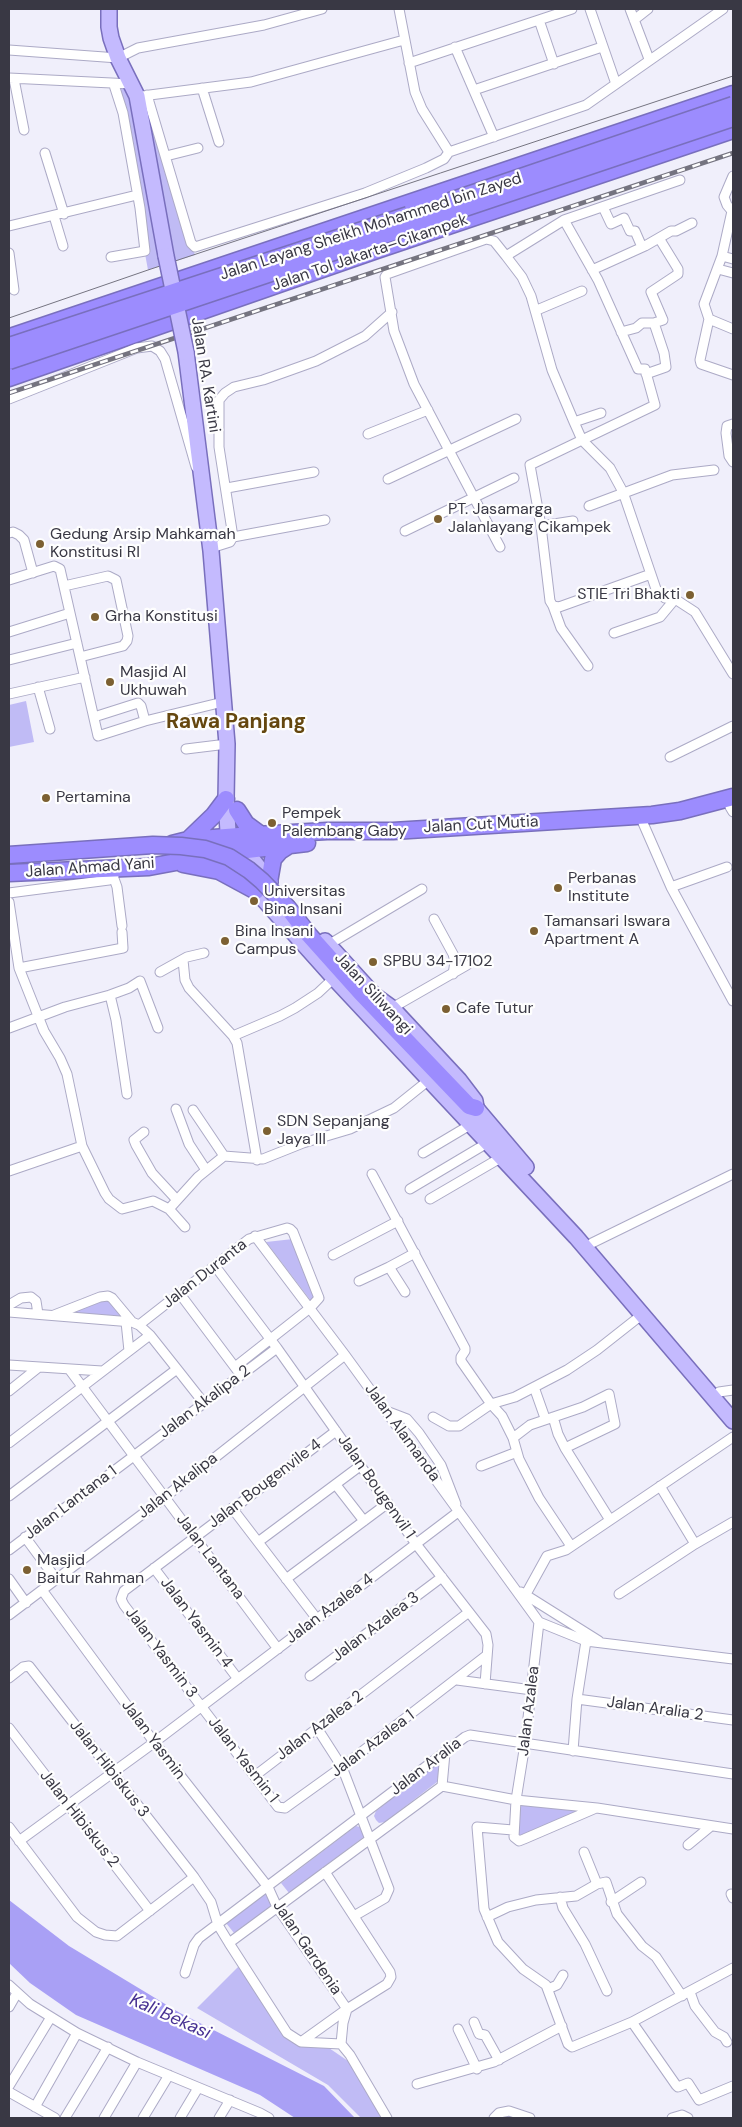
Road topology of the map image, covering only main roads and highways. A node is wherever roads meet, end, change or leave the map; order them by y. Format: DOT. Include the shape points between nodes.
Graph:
graph roads {
  1 [pos="109,9"];
  2 [pos="733,94"];
  3 [pos="733,105"];
  4 [pos="733,118"];
  5 [pos="733,130"];
  6 [pos="9,338"];
  7 [pos="9,346"];
  8 [pos="9,361"];
  9 [pos="9,378"];
  10 [pos="231,805"];
  11 [pos="732,806"];
  12 [pos="261,835"];
  13 [pos="188,840"];
  14 [pos="235,844"];
  15 [pos="291,844"];
  16 [pos="9,855"];
  17 [pos="171,861"];
  18 [pos="9,862"];
  19 [pos="9,873"];
  20 [pos="272,884"];
  21 [pos="257,893"];
  22 [pos="476,1108"];
  23 [pos="494,1139"];
  24 [pos="589,1245"];
  25 [pos="644,1312"];
  26 [pos="726,1391"];
  27 [pos="733,1408"];
  28 [pos="733,1421"];
  1 -- 10 [label="main road, Jalan RA. Kartini, bridge" via="109,27 118,58 139,92 166,256 186,352 211,548 228,750 234,767"];
  2 -- 6 [label="highway, Jalan Tol Jakarta–Cikampek"];
  3 -- 7 [label="highway, Jalan Layang Sheikh Mohammed bin Zayed, bridge"];
  4 -- 8 [label="highway, Jalan Layang Sheikh Mohammed bin Zayed, bridge"];
  5 -- 9 [label="highway, Jalan Tol Jakarta–Cikampek"];
  10 -- 12 [label="highway" via="246,824"];
  10 -- 13 [label="highway" via="214,815"];
  10 -- 14 [label="main road, Jalan RA. Kartini"];
  11 -- 12 [label="highway, Jalan Cut Mutia" via="652,815 393,831"];
  11 -- 15 [label="highway, Jalan Cut Mutia" via="643,823"];
  12 -- 14 [label="highway, Jalan Cut Mutia"];
  13 -- 14 [label="highway, Jalan Ahmad Yani"];
  13 -- 18 [label="highway, Jalan Ahmad Yani" via="149,849"];
  14 -- 15 [label="highway, Jalan Cut Mutia"];
  14 -- 17 [label="highway, Jalan Ahmad Yani"];
  14 -- 20 [label="main road, Jalan Siliwangi"];
  14 -- 21 [label="main road, Jalan Siliwangi" via="236,867"];
  15 -- 20 [label="highway" via="273,860"];
  16 -- 22 [label="highway, bridge" via="153,845 205,849 229,857 262,880 360,992 469,1106"];
  17 -- 19 [label="highway, Jalan Ahmad Yani" via="111,873"];
  17 -- 21 [label="highway" via="219,871"];
  20 -- 21 [label="main road"];
  20 -- 22 [label="main road, Jalan Siliwangi" via="374,995 392,1008 459,1080 475,1101"];
  21 -- 23 [label="main road, Jalan Siliwangi" via="470,1125"];
  22 -- 23 [label="main road, Jalan Siliwangi"];
  23 -- 24 [label="main road"];
  23 -- 24 [label="main road" via="502,1157"];
  24 -- 25 [label="main road"];
  25 -- 26 [label="main road"];
  25 -- 28 [label="main road"];
  26 -- 27 [label="main road"];
}
